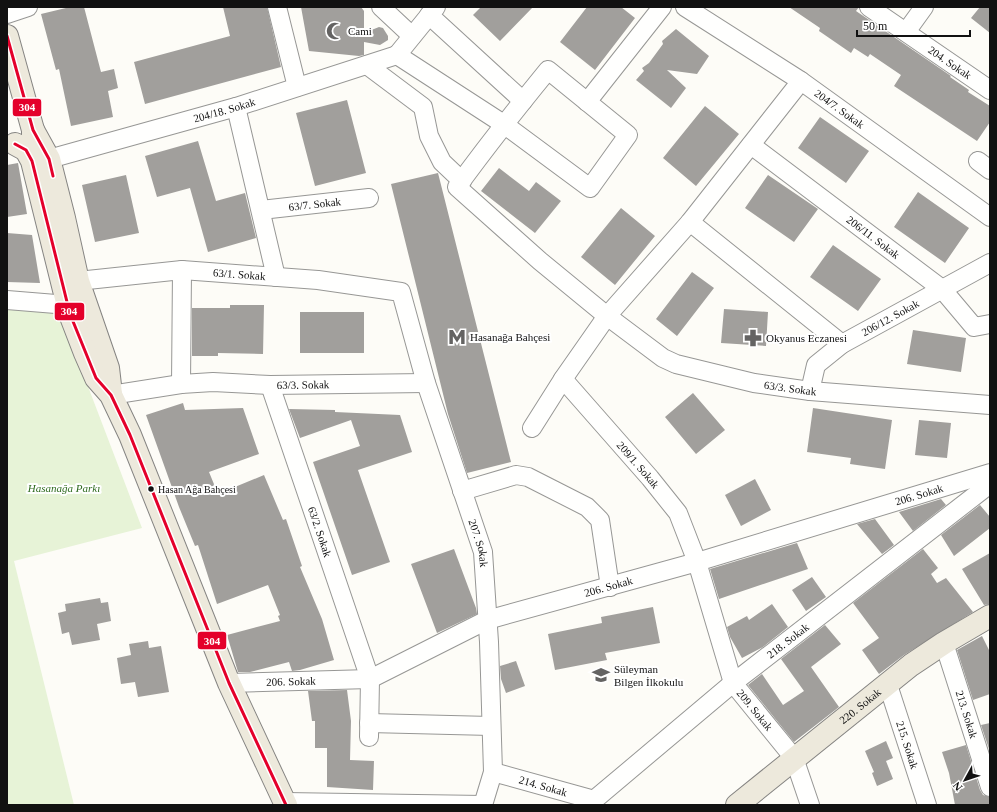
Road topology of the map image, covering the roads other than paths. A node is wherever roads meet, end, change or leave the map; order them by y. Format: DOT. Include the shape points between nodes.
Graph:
graph roads {
  1 [pos="28,7"];
  2 [pos="277,7"];
  3 [pos="381,7"];
  4 [pos="662,7"];
  5 [pos="686,7"];
  6 [pos="869,7"];
  7 [pos="924,7"];
  8 [pos="433,11"];
  9 [pos="7,14"];
  10 [pos="906,32"];
  11 [pos="412,36"];
  12 [pos="8,43"];
  13 [pos="397,55"];
  14 [pos="367,65"];
  15 [pos="801,81"];
  16 [pos="297,87"];
  17 [pos="990,90"];
  18 [pos="523,101"];
  19 [pos="587,102"];
  20 [pos="236,107"];
  21 [pos="505,125"];
  22 [pos="33,130"];
  23 [pos="10,139"];
  24 [pos="751,145"];
  25 [pos="41,160"];
  26 [pos="462,181"];
  27 [pos="369,198"];
  28 [pos="260,210"];
  29 [pos="990,217"];
  30 [pos="690,222"];
  31 [pos="990,263"];
  32 [pos="182,270"];
  33 [pos="276,277"];
  34 [pos="78,281"];
  35 [pos="942,289"];
  36 [pos="401,292"];
  37 [pos="7,300"];
  38 [pos="77,304"];
  39 [pos="607,316"];
  40 [pos="990,324"];
  41 [pos="842,344"];
  42 [pos="563,379"];
  43 [pos="426,383"];
  44 [pos="181,384"];
  45 [pos="270,385"];
  46 [pos="810,391"];
  47 [pos="111,395"];
  48 [pos="990,405"];
  49 [pos="532,428"];
  50 [pos="990,473"];
  51 [pos="990,484"];
  52 [pos="462,491"];
  53 [pos="697,562"];
  54 [pos="610,587"];
  55 [pos="990,616"];
  56 [pos="487,620"];
  57 [pos="944,643"];
  58 [pos="370,679"];
  59 [pos="229,683"];
  60 [pos="734,683"];
  61 [pos="888,685"];
  62 [pos="491,726"];
  63 [pos="794,758"];
  64 [pos="492,772"];
  65 [pos="990,787"];
  66 [pos="594,802"];
  67 [pos="286,803"];
  68 [pos="483,805"];
  69 [pos="737,805"];
  70 [pos="810,805"];
  71 [pos="927,805"];
  1 -- 9 [label="street"];
  2 -- 16 [label="street"];
  3 -- 11 [label="street"];
  4 -- 19 [label="street"];
  5 -- 15 [label="street, 204/7. Sokak"];
  6 -- 10 [label="street, 204. Sokak"];
  7 -- 10 [label="street"];
  8 -- 11 [label="street"];
  8 -- 18 [label="street"];
  10 -- 17 [label="street, 204. Sokak"];
  11 -- 13 [label="street"];
  12 -- 22 [label="main road"];
  13 -- 14 [label="street, 204/18. Sokak"];
  13 -- 21 [label="street"];
  14 -- 16 [label="street, 204/18. Sokak"];
  14 -- 26 [label="street" via="423,107 429,136 442,162"];
  15 -- 24 [label="street"];
  15 -- 29 [label="street, 204/7. Sokak"];
  16 -- 20 [label="street, 204/18. Sokak"];
  18 -- 19 [label="street" via="548,70"];
  18 -- 21 [label="street"];
  19 -- 21 [label="street" via="628,136 590,188"];
  20 -- 25 [label="street, 204/18. Sokak"];
  20 -- 28 [label="street"];
  21 -- 26 [label="street"];
  22 -- 23 [label="main road"];
  22 -- 25 [label="main road"];
  23 -- 25 [label="main road"];
  24 -- 30 [label="street"];
  24 -- 35 [label="street, 206/11. Sokak"];
  25 -- 34 [label="main road"];
  25 -- 38 [label="main road"];
  26 -- 39 [label="street, 63/3. Sokak" via="457,187"];
  27 -- 28 [label="street, 63/7. Sokak"];
  28 -- 33 [label="street"];
  30 -- 39 [label="street"];
  30 -- 41 [label="street"];
  31 -- 35 [label="street, 206/12. Sokak"];
  32 -- 33 [label="street, 63/1. Sokak"];
  32 -- 34 [label="street, 63/1. Sokak"];
  32 -- 44 [label="street"];
  33 -- 36 [label="street, 63/1. Sokak" via="318,280"];
  34 -- 38 [label="main road"];
  35 -- 40 [label="street, 206/11. Sokak" via="974,327"];
  35 -- 41 [label="street, 206/12. Sokak"];
  36 -- 43 [label="street, 207. Sokak"];
  37 -- 38 [label="street"];
  38 -- 47 [label="main road" via="108,368"];
  39 -- 42 [label="street"];
  39 -- 46 [label="street, 63/3. Sokak" via="663,358 676,364 754,383"];
  41 -- 46 [label="street, 206/12. Sokak" via="816,365"];
  42 -- 49 [label="street"];
  42 -- 53 [label="street, 209/1. Sokak" via="678,513"];
  43 -- 45 [label="street, 63/3. Sokak"];
  43 -- 52 [label="street, 207. Sokak"];
  44 -- 45 [label="street, 63/3. Sokak" via="213,382"];
  44 -- 47 [label="street, 63/3. Sokak"];
  45 -- 58 [label="street, 63/2. Sokak"];
  46 -- 48 [label="street, 63/3. Sokak"];
  47 -- 59 [label="main road" via="130,435"];
  50 -- 53 [label="street, 206. Sokak"];
  51 -- 60 [label="street, 218. Sokak"];
  52 -- 54 [label="street" via="516,475 528,477 587,508 600,520"];
  52 -- 56 [label="street, 207. Sokak" via="483,552"];
  53 -- 54 [label="street, 206. Sokak"];
  53 -- 60 [label="street, 209. Sokak"];
  54 -- 56 [label="street, 206. Sokak"];
  55 -- 57 [label="main road, 220. Sokak"];
  56 -- 58 [label="street, 206. Sokak"];
  56 -- 62 [label="street, 207. Sokak"];
  57 -- 61 [label="main road, 220. Sokak" via="911,665"];
  57 -- 65 [label="street, 213. Sokak"];
  58 -- 59 [label="street, 206. Sokak"];
  58 -- 62 [label="street" via="369,730"];
  59 -- 67 [label="main road"];
  60 -- 63 [label="street, 209. Sokak"];
  60 -- 66 [label="street, 218. Sokak"];
  61 -- 63 [label="main road, 220. Sokak"];
  61 -- 71 [label="street, 215. Sokak"];
  62 -- 64 [label="street, 207. Sokak"];
  63 -- 69 [label="main road, 220. Sokak"];
  63 -- 70 [label="street, 209. Sokak"];
  64 -- 66 [label="street, 214. Sokak"];
  64 -- 68 [label="street, 207. Sokak"];
  67 -- 68 [label="street"];
}
